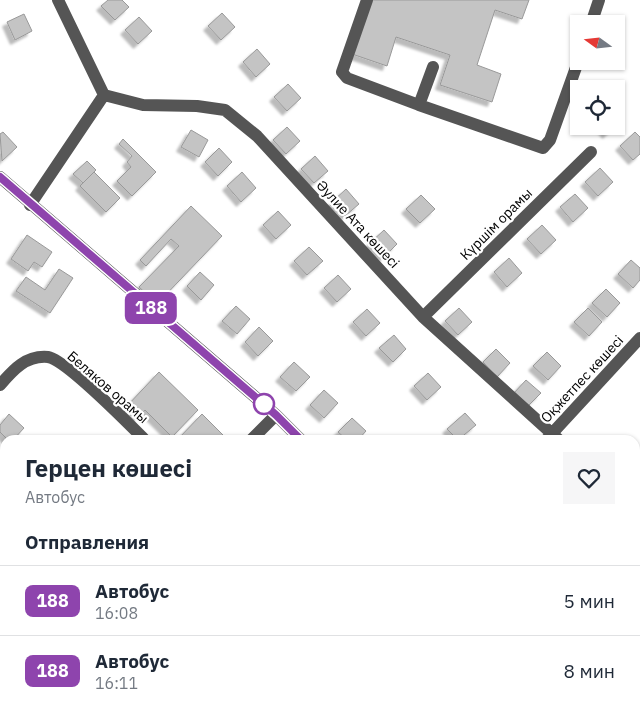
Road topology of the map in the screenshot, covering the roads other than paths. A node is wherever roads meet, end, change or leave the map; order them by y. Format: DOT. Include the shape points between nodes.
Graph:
graph roads {
  1 [pos="58,0"];
  2 [pos="367,0"];
  3 [pos="599,0"];
  4 [pos="594,15"];
  5 [pos="433,67"];
  6 [pos="575,70"];
  7 [pos="104,95"];
  8 [pos="419,105"];
  9 [pos="591,152"];
  10 [pos="0,177"];
  11 [pos="30,205"];
  12 [pos="423,317"];
  13 [pos="640,338"];
  14 [pos="0,385"];
  15 [pos="276,415"];
  16 [pos="140,435"];
  17 [pos="256,435"];
  18 [pos="296,435"];
  19 [pos="549,435"];
  20 [pos="555,435"];
  1 -- 7 [label="street"];
  2 -- 8 [label="street" via="342,72 347,78"];
  3 -- 4 [label="street"];
  5 -- 8 [label="street"];
  6 -- 8 [label="street" via="550,140 544,148"];
  7 -- 11 [label="street"];
  7 -- 12 [label="street, Әулие Ата көшесі" via="143,105 225,110 257,136"];
  9 -- 12 [label="street, Күршім орамы"];
  10 -- 11 [label="street"];
  11 -- 15 [label="street"];
  12 -- 19 [label="street, Әулие Ата көшесі"];
  13 -- 20 [label="street, Оқжетпес көшесі"];
  14 -- 16 [label="street, Беляков орамы" via="22,363 39,357 50,358 89,387"];
  15 -- 17 [label="street"];
  15 -- 18 [label="street"];
}
